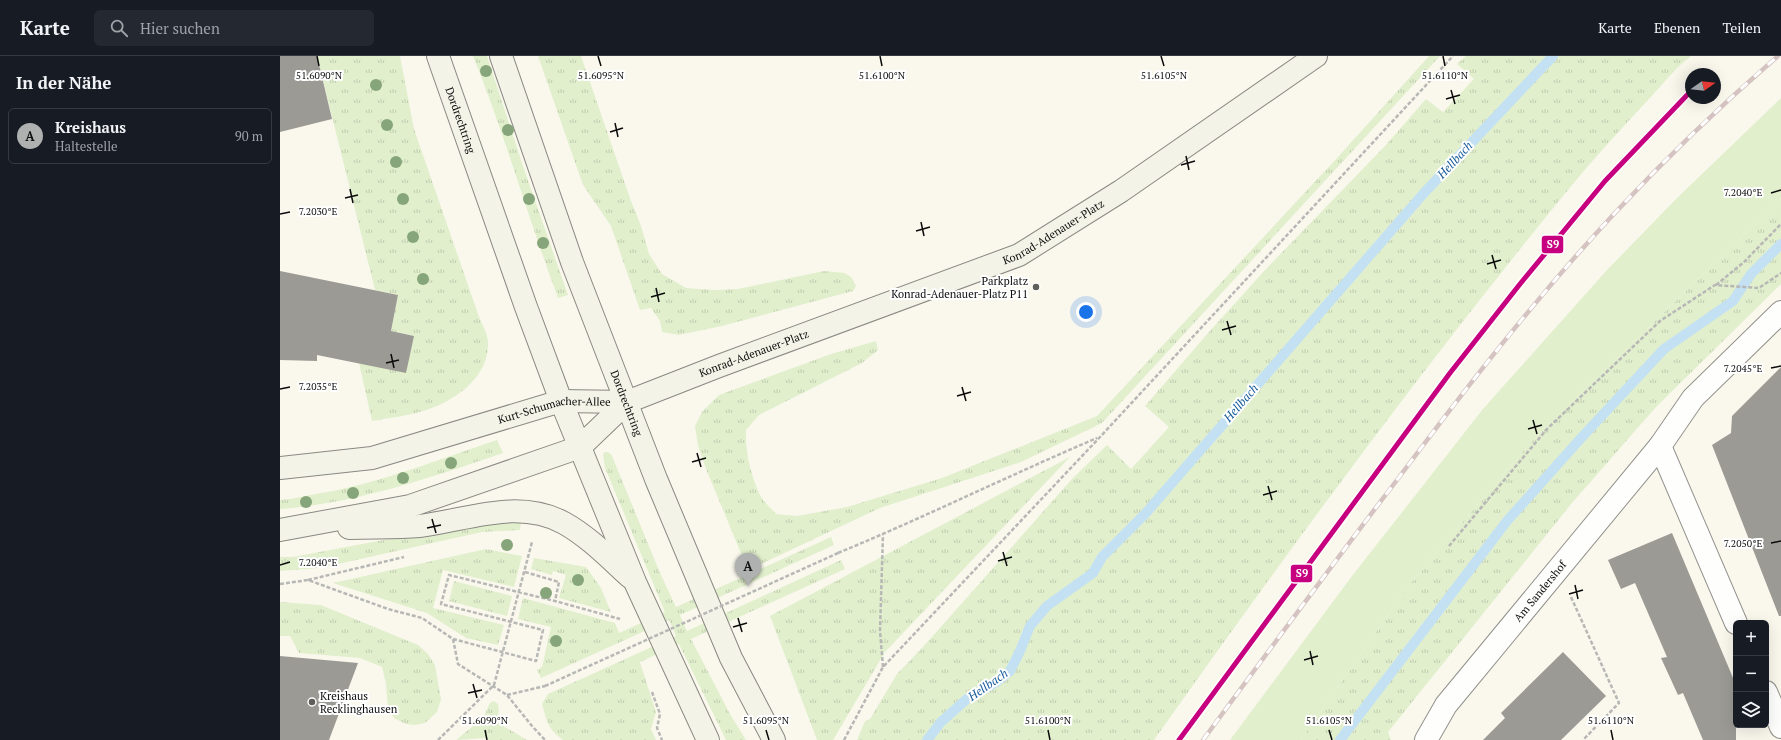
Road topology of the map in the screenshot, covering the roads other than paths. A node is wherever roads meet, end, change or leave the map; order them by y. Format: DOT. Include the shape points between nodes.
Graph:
graph roads {
  1 [pos="438,56"];
  2 [pos="501,56"];
  3 [pos="1316,56"];
  4 [pos="1781,312"];
  5 [pos="561,401"];
  6 [pos="626,402"];
  7 [pos="1660,446"];
  8 [pos="580,447"];
  9 [pos="280,468"];
  10 [pos="280,530"];
  11 [pos="635,582"];
  12 [pos="1735,620"];
  13 [pos="1769,699"];
  14 [pos="1781,727"];
  15 [pos="708,740"];
  16 [pos="774,740"];
  17 [pos="1426,740"];
  1 -- 5 [label="main road, Dordrechtring"];
  2 -- 6 [label="main road, Dordrechtring" via="572,262"];
  3 -- 6 [label="main road, Konrad-Adenauer-Platz" via="1126,187 1019,255"];
  4 -- 7 [label="street, Am Sandershof" via="1693,398"];
  5 -- 6 [label="main road, Kurt-Schumacher-Allee"];
  5 -- 8 [label="main road, Dordrechtring"];
  5 -- 9 [label="main road, Kurt-Schumacher-Allee" via="372,458"];
  6 -- 8 [label="main road, Kurt-Schumacher-Allee"];
  6 -- 16 [label="main road, Dordrechtring" via="731,658"];
  7 -- 12 [label="street"];
  7 -- 17 [label="street, Am Sandershof" via="1446,705"];
  8 -- 10 [label="main road, Kurt-Schumacher-Allee" via="410,506"];
  8 -- 11 [label="main road, Dordrechtring"];
  10 -- 11 [label="main road, Kurt-Schumacher-Allee" via="419,526 487,513 533,511 563,522 586,536"];
  11 -- 15 [label="main road, Dordrechtring"];
  13 -- 14 [label="street"];
}
